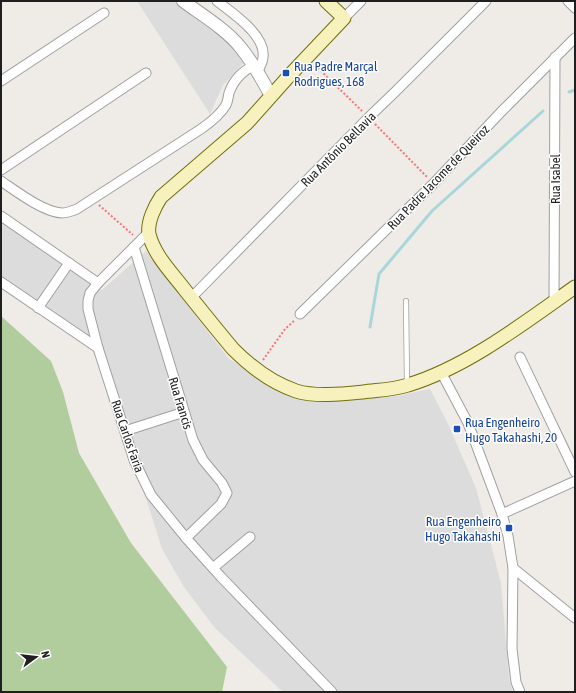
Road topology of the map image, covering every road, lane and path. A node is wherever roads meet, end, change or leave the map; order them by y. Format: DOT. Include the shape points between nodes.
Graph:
graph roads {
  1 [pos="183,1"];
  2 [pos="217,1"];
  3 [pos="326,1"];
  4 [pos="361,1"];
  5 [pos="486,1"];
  6 [pos="568,1"];
  7 [pos="575,8"];
  8 [pos="104,13"];
  9 [pos="344,18"];
  10 [pos="575,38"];
  11 [pos="307,57"];
  12 [pos="555,57"];
  13 [pos="256,68"];
  14 [pos="146,73"];
  15 [pos="1,81"];
  16 [pos="271,96"];
  17 [pos="368,117"];
  18 [pos="1,170"];
  19 [pos="1,181"];
  20 [pos="433,184"];
  21 [pos="93,200"];
  22 [pos="1,216"];
  23 [pos="141,240"];
  24 [pos="69,263"];
  25 [pos="1,282"];
  26 [pos="98,283"];
  27 [pos="575,287"];
  28 [pos="191,298"];
  29 [pos="406,301"];
  30 [pos="554,302"];
  31 [pos="38,308"];
  32 [pos="300,314"];
  33 [pos="98,348"];
  34 [pos="520,357"];
  35 [pos="258,370"];
  36 [pos="441,372"];
  37 [pos="407,386"];
  38 [pos="184,412"];
  39 [pos="125,431"];
  40 [pos="575,472"];
  41 [pos="575,481"];
  42 [pos="502,514"];
  43 [pos="250,537"];
  44 [pos="186,538"];
  45 [pos="213,568"];
  46 [pos="513,568"];
  47 [pos="575,618"];
  48 [pos="332,692"];
  49 [pos="520,692"];
  1 -- 13 [label="street" via="241,47"];
  2 -- 13 [label="street" via="254,32 260,42 263,57"];
  3 -- 9 [label="main road"];
  4 -- 9 [label="street"];
  5 -- 17 [label="street, Rua Antônio Bellavia"];
  6 -- 7 [label="street"];
  8 -- 15 [label="street"];
  9 -- 11 [label="main road"];
  10 -- 12 [label="street, Rua Padre Jacome de Queiroz"];
  11 -- 16 [label="main road"];
  11 -- 17 [label="path"];
  12 -- 20 [label="street, Rua Padre Jacome de Queiroz"];
  12 -- 30 [label="street, Rua Isabel"];
  13 -- 16 [label="street"];
  13 -- 21 [label="street" via="242,73 235,81 226,104 217,117"];
  14 -- 18 [label="street"];
  16 -- 23 [label="main road" via="247,123 161,197"];
  17 -- 20 [label="path"];
  17 -- 28 [label="street, Rua Antônio Bellavia"];
  19 -- 21 [label="street" via="30,201 52,211 63,213"];
  20 -- 32 [label="street, Rua Padre Jacome de Queiroz"];
  21 -- 23 [label="path"];
  22 -- 24 [label="street"];
  23 -- 26 [label="street, Rua Carlos Faria"];
  23 -- 28 [label="main road" via="154,247"];
  23 -- 38 [label="street, Rua Francis"];
  24 -- 26 [label="street"];
  24 -- 31 [label="street"];
  25 -- 31 [label="street"];
  26 -- 33 [label="street, Rua Carlos Faria" via="90,294 88,309"];
  27 -- 30 [label="main road"];
  28 -- 35 [label="main road" via="233,350"];
  29 -- 37 [label="lane"];
  30 -- 36 [label="main road" via="509,333"];
  31 -- 33 [label="street"];
  32 -- 35 [label="path" via="285,329"];
  33 -- 39 [label="street, Rua Carlos Faria"];
  34 -- 40 [label="street"];
  35 -- 37 [label="main road" via="291,389 314,394 355,393"];
  36 -- 37 [label="main road"];
  36 -- 42 [label="street" via="468,423"];
  38 -- 39 [label="street"];
  38 -- 44 [label="street, Rua Francis" via="197,449 227,493 221,504"];
  39 -- 44 [label="street, Rua Carlos Faria" via="134,460 151,495"];
  41 -- 42 [label="street"];
  42 -- 46 [label="street"];
  43 -- 45 [label="street"];
  44 -- 45 [label="street, Rua Carlos Faria"];
  45 -- 48 [label="street, Rua Carlos Faria"];
  46 -- 47 [label="street"];
  46 -- 49 [label="street" via="512,649 516,682"];
}
